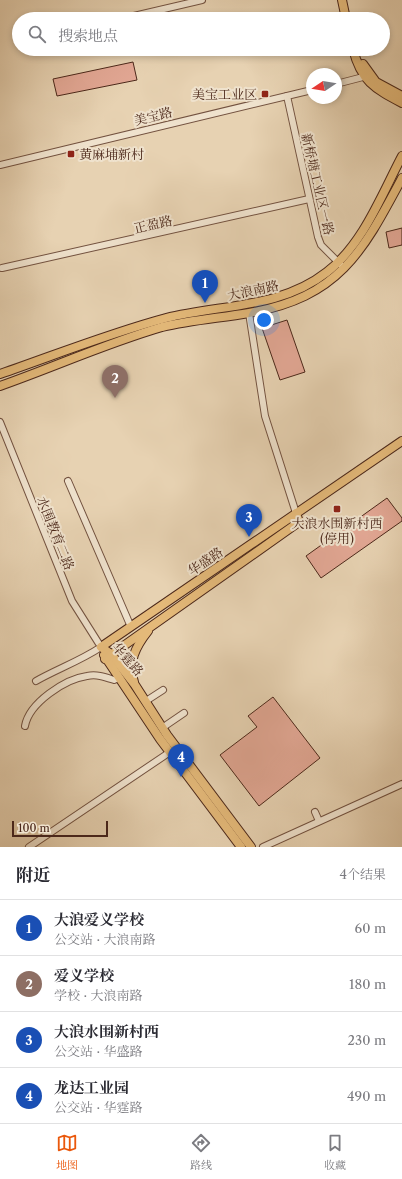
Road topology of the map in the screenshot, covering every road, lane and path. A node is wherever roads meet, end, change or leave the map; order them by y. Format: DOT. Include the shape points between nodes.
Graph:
graph roads {
  1 [pos="202,0"];
  2 [pos="342,0"];
  3 [pos="347,0"];
  4 [pos="151,12"];
  5 [pos="345,12"];
  6 [pos="350,12"];
  7 [pos="355,56"];
  8 [pos="360,56"];
  9 [pos="367,76"];
  10 [pos="342,82"];
  11 [pos="306,91"];
  12 [pos="286,96"];
  13 [pos="400,97"];
  14 [pos="402,106"];
  15 [pos="402,156"];
  16 [pos="0,165"];
  17 [pos="402,178"];
  18 [pos="309,199"];
  19 [pos="341,265"];
  20 [pos="2,268"];
  21 [pos="249,313"];
  22 [pos="0,374"];
  23 [pos="2,385"];
  24 [pos="0,392"];
  25 [pos="0,422"];
  26 [pos="402,440"];
  27 [pos="68,481"];
  28 [pos="296,513"];
  29 [pos="153,626"];
  30 [pos="131,627"];
  31 [pos="101,647"];
  32 [pos="108,657"];
  33 [pos="119,678"];
  34 [pos="36,681"];
  35 [pos="135,685"];
  36 [pos="163,690"];
  37 [pos="146,701"];
  38 [pos="184,713"];
  39 [pos="25,726"];
  40 [pos="162,728"];
  41 [pos="170,752"];
  42 [pos="402,784"];
  43 [pos="340,811"];
  44 [pos="314,812"];
  45 [pos="344,818"];
  46 [pos="319,821"];
  47 [pos="29,847"];
  48 [pos="241,847"];
  49 [pos="251,847"];
  50 [pos="262,847"];
  1 -- 4 [label="street"];
  2 -- 5 [label="main road"];
  3 -- 6 [label="main road"];
  7 -- 9 [label="main road" via="357,65"];
  8 -- 9 [label="main road"];
  9 -- 10 [label="street"];
  9 -- 13 [label="main road" via="373,87"];
  11 -- 12 [label="street, 美宝路"];
  12 -- 16 [label="street, 美宝路"];
  12 -- 18 [label="street, 新桥塘工业区一路"];
  13 -- 14 [label="main road"];
  15 -- 19 [label="main road, 大浪南路" via="366,225"];
  17 -- 19 [label="main road, 大浪南路" via="374,230"];
  18 -- 19 [label="street, 新桥塘工业区一路" via="321,246"];
  18 -- 20 [label="street, 正盈路"];
  19 -- 21 [label="main road, 大浪南路" via="323,286 309,295 283,305"];
  19 -- 22 [label="main road, 大浪南路" via="304,287 279,298 183,315 130,328"];
  21 -- 23 [label="main road, 大浪南路" via="182,323 146,332"];
  21 -- 28 [label="street" via="265,416"];
  23 -- 24 [label="street"];
  25 -- 31 [label="street, 水围教育二路" via="72,601"];
  26 -- 28 [label="main road, 华盛路"];
  27 -- 30 [label="street"];
  28 -- 29 [label="main road, 华盛路" via="299,522"];
  28 -- 30 [label="main road, 华盛路"];
  29 -- 32 [label="main road, 华盛路"];
  29 -- 35 [label="main road" via="139,644 132,660 131,672"];
  30 -- 31 [label="main road, 华盛路"];
  31 -- 32 [label="main road, 华霆路"];
  31 -- 34 [label="street" via="83,659"];
  32 -- 33 [label="main road, 华霆路"];
  32 -- 35 [label="main road, 华霆路"];
  33 -- 39 [label="street" via="114,680 91,675 74,680 45,698 29,714"];
  33 -- 41 [label="main road, 华霆路"];
  35 -- 37 [label="main road, 华霆路"];
  36 -- 37 [label="street"];
  37 -- 40 [label="main road, 华霆路"];
  38 -- 40 [label="street"];
  40 -- 49 [label="main road, 华霆路"];
  41 -- 47 [label="street"];
  41 -- 48 [label="main road, 华霆路"];
  42 -- 43 [label="street"];
  43 -- 45 [label="street"];
  43 -- 46 [label="street"];
  44 -- 46 [label="street"];
  46 -- 50 [label="street"];
}
